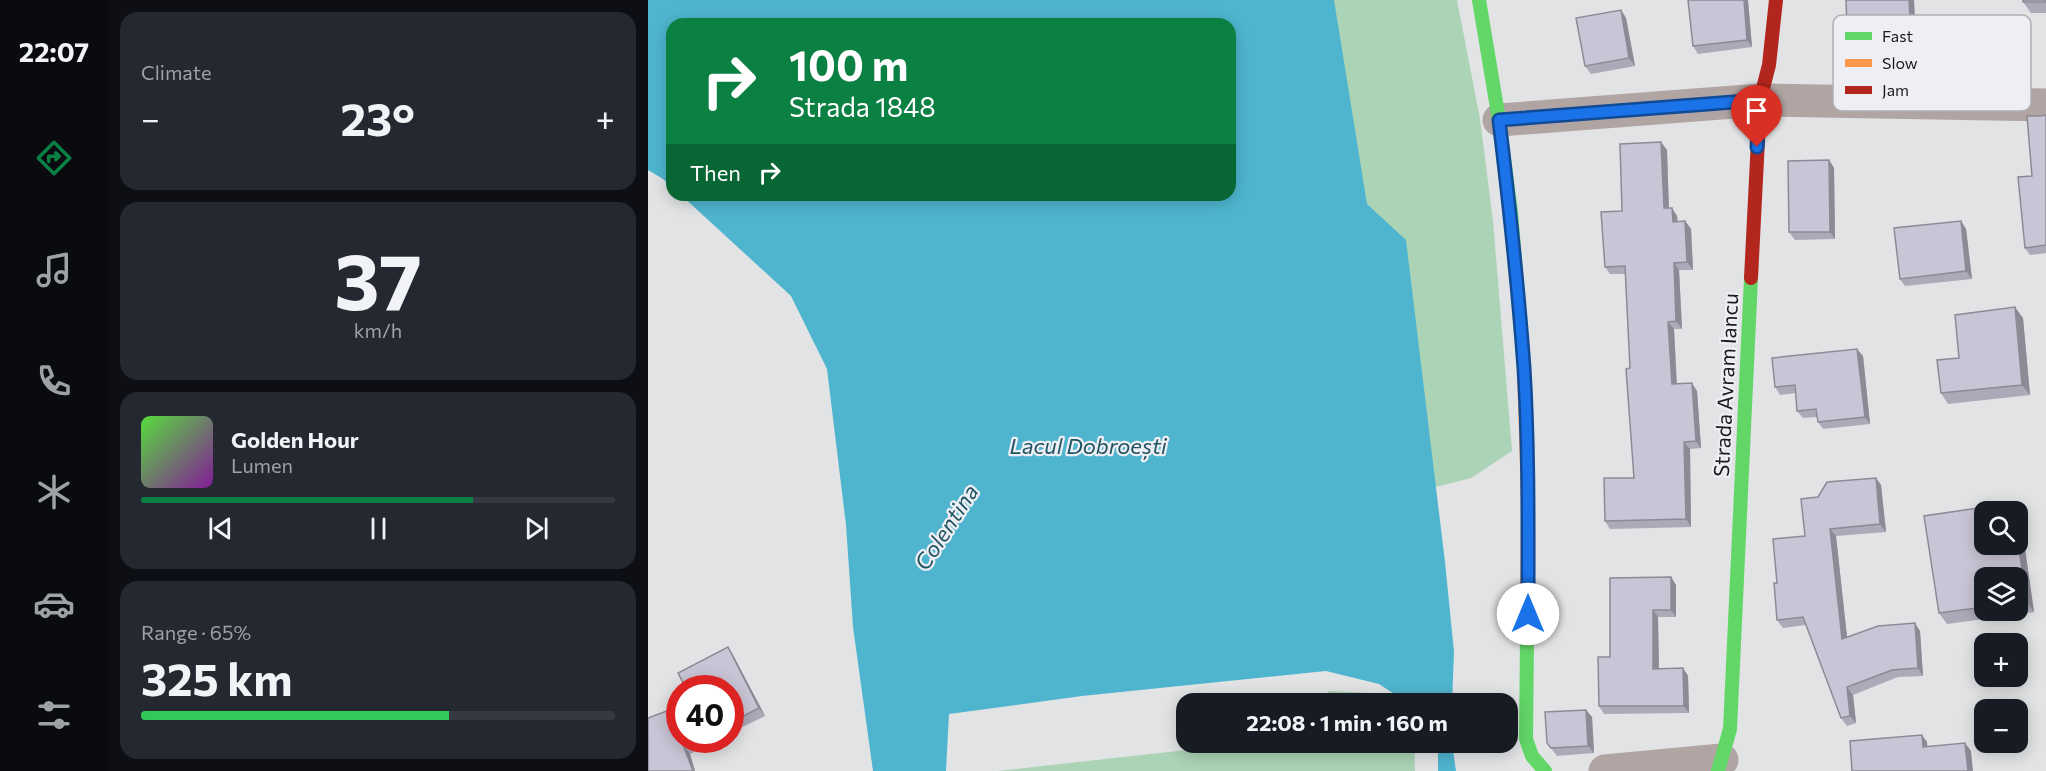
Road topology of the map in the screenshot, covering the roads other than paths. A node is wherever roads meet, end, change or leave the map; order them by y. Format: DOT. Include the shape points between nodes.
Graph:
graph roads {
  1 [pos="1479,0"];
  2 [pos="1776,0"];
  3 [pos="1760,100"];
  4 [pos="1833,101"];
  5 [pos="2031,105"];
  6 [pos="2046,105"];
  7 [pos="1499,120"];
  8 [pos="1720,765"];
  9 [pos="1545,771"];
  10 [pos="1605,771"];
  1 -- 7 [label="street"];
  2 -- 3 [label="street, Strada Avram Iancu" via="1769,65"];
  3 -- 4 [label="street"];
  3 -- 7 [label="street"];
  3 -- 8 [label="street, Strada Avram Iancu" via="1730,729"];
  5 -- 6 [label="street"];
  7 -- 9 [label="street" via="1524,370 1528,500 1526,739 1532,756"];
  8 -- 10 [label="street"];
}
